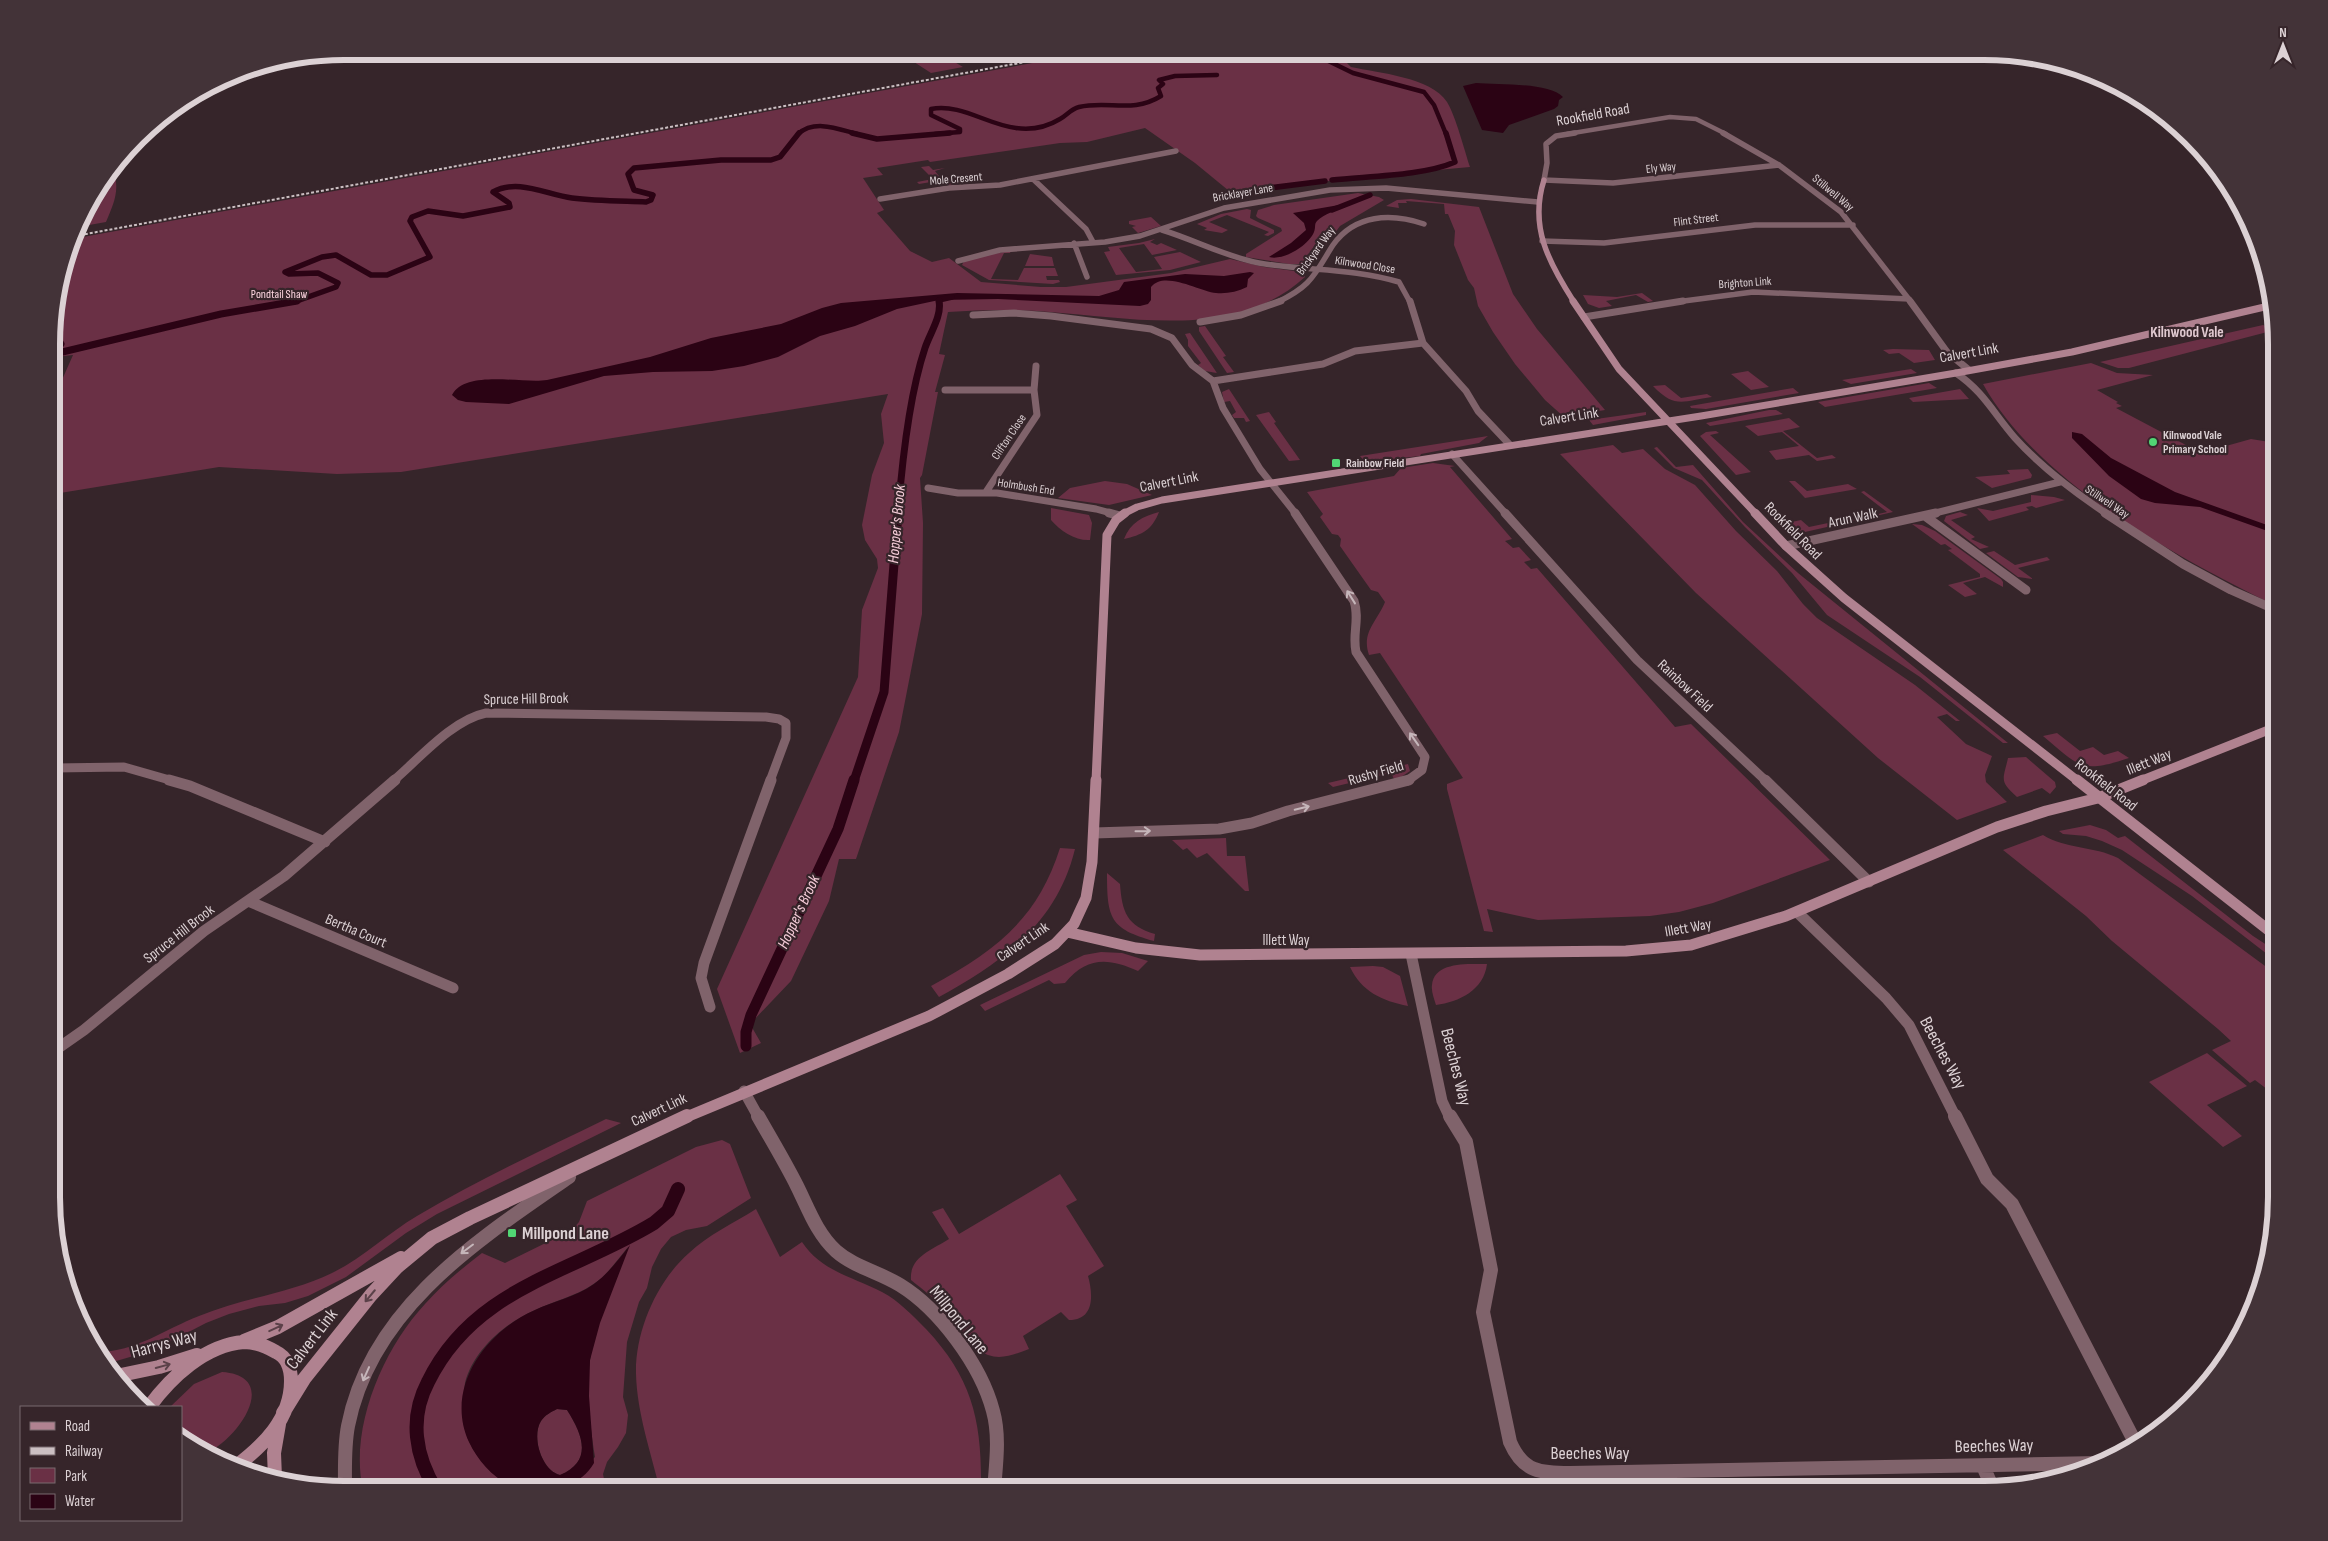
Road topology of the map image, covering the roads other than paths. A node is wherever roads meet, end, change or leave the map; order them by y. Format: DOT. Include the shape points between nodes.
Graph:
graph roads {
  1 [pos="1688,117"];
  2 [pos="1176,151"];
  3 [pos="1780,165"];
  4 [pos="1033,179"];
  5 [pos="1544,180"];
  6 [pos="880,199"];
  7 [pos="1538,202"];
  8 [pos="1424,224"];
  9 [pos="1853,226"];
  10 [pos="1162,230"];
  11 [pos="1542,241"];
  12 [pos="1094,242"];
  13 [pos="1074,243"];
  14 [pos="958,261"];
  15 [pos="1317,269"];
  16 [pos="1087,277"];
  17 [pos="1909,299"];
  18 [pos="2266,307"];
  19 [pos="973,314"];
  20 [pos="1584,317"];
  21 [pos="1200,322"];
  22 [pos="1423,343"];
  23 [pos="1036,366"];
  24 [pos="1969,370"];
  25 [pos="1956,373"];
  26 [pos="1213,381"];
  27 [pos="945,390"];
  28 [pos="1034,390"];
  29 [pos="1666,420"];
  30 [pos="1510,445"];
  31 [pos="1452,454"];
  32 [pos="2060,482"];
  33 [pos="1273,483"];
  34 [pos="928,488"];
  35 [pos="986,492"];
  36 [pos="1120,516"];
  37 [pos="1925,516"];
  38 [pos="1786,546"];
  39 [pos="2026,590"];
  40 [pos="2268,606"];
  41 [pos="2268,730"];
  42 [pos="60,768"];
  43 [pos="2098,798"];
  44 [pos="1094,833"];
  45 [pos="324,842"];
  46 [pos="1869,882"];
  47 [pos="248,901"];
  48 [pos="1797,912"];
  49 [pos="2268,930"];
  50 [pos="1067,932"];
  51 [pos="1411,954"];
  52 [pos="453,988"];
  53 [pos="710,1007"];
  54 [pos="60,1048"];
  55 [pos="744,1091"];
  56 [pos="589,1163"];
  57 [pos="417,1249"];
  58 [pos="227,1346"];
  59 [pos="123,1375"];
  60 [pos="151,1405"];
  61 [pos="282,1416"];
  62 [pos="2133,1439"];
  63 [pos="242,1462"];
  64 [pos="2081,1463"];
  65 [pos="1983,1466"];
  66 [pos="274,1472"];
  67 [pos="344,1481"];
  68 [pos="995,1481"];
  69 [pos="1989,1481"];
  1 -- 3 [label="street, Stillwell Way"];
  1 -- 5 [label="street, Rookfield Road" via="1661,118 1556,136 1546,144"];
  2 -- 4 [label="street, Mole Cresent"];
  3 -- 5 [label="street, Ely Way" via="1613,183"];
  3 -- 9 [label="street, Stillwell Way" via="1836,208"];
  4 -- 6 [label="street, Mole Cresent"];
  4 -- 12 [label="street" via="1086,229"];
  5 -- 7 [label="street, Rookfield Road"];
  7 -- 10 [label="street, Bricklayer Lane" via="1391,189 1341,188 1220,208"];
  7 -- 11 [label="street, Rookfield Road"];
  8 -- 15 [label="street, Brickyard Way" via="1384,218 1357,222 1345,230"];
  9 -- 11 [label="street, Flint Street" via="1755,225 1604,243"];
  9 -- 17 [label="street, Stillwell Way"];
  10 -- 12 [label="street, Bricklayer Lane" via="1128,239"];
  10 -- 15 [label="street, Kilnwood Close" via="1230,257"];
  11 -- 20 [label="street, Rookfield Road" via="1547,258"];
  12 -- 13 [label="street, Bricklayer Lane"];
  13 -- 14 [label="street, Bricklayer Lane" via="1005,248"];
  13 -- 16 [label="street"];
  15 -- 21 [label="street, Brickyard Way" via="1303,287 1271,305"];
  15 -- 22 [label="street, Kilnwood Close" via="1367,274 1399,282 1406,288"];
  17 -- 20 [label="street, Brighton Link" via="1752,292"];
  17 -- 24 [label="street, Stillwell Way" via="1949,355"];
  18 -- 24 [label="street, Calvert Link" via="2072,352"];
  19 -- 26 [label="street" via="1032,314 1151,329 1172,338 1192,365"];
  20 -- 29 [label="street, Rookfield Road" via="1619,368"];
  22 -- 26 [label="street" via="1355,351 1323,364"];
  22 -- 30 [label="street, Kilnwood Close"];
  23 -- 28 [label="street, Clifton Close"];
  24 -- 25 [label="street, Calvert Link"];
  25 -- 29 [label="street, Calvert Link"];
  25 -- 32 [label="street, Stillwell Way" via="1973,384 2012,435"];
  26 -- 33 [label="street" via="1222,408 1260,469"];
  27 -- 28 [label="street, Clifton Close"];
  28 -- 35 [label="street, Clifton Close" via="1037,415"];
  29 -- 30 [label="street, Calvert Link"];
  29 -- 38 [label="street, Rookfield Road"];
  30 -- 31 [label="street, Calvert Link"];
  31 -- 33 [label="street, Calvert Link"];
  31 -- 46 [label="street, Rainbow Field" via="1637,660"];
  32 -- 37 [label="street, Arun Walk"];
  32 -- 40 [label="street, Stillwell Way" via="2182,564"];
  33 -- 36 [label="street, Calvert Link" via="1148,503"];
  44 -- 33 [label="street, Rushy Field, one-way" via="1219,830 1406,782 1423,770 1425,757 1356,652 1353,643 1359,617 1354,601"];
  34 -- 35 [label="street, Holmbush End" via="958,493"];
  35 -- 36 [label="street, Holmbush End" via="1096,509"];
  36 -- 44 [label="street, Calvert Link" via="1107,535"];
  37 -- 38 [label="street, Arun Walk"];
  37 -- 39 [label="street"];
  38 -- 43 [label="street, Rookfield Road" via="1844,598"];
  41 -- 43 [label="street, Illett Way"];
  42 -- 45 [label="street" via="124,767 190,786"];
  43 -- 46 [label="street, Illett Way" via="1997,827"];
  43 -- 49 [label="street, Rookfield Road"];
  44 -- 50 [label="street, Calvert Link" via="1086,898 1082,912"];
  45 -- 47 [label="street, Spruce Hill Brook"];
  45 -- 53 [label="street, Spruce Hill Brook" via="459,724 478,714 779,719 787,728 786,738 704,963 701,978"];
  46 -- 48 [label="street, Illett Way"];
  47 -- 52 [label="street, Bertha Court"];
  47 -- 54 [label="street, Spruce Hill Brook" via="204,931"];
  48 -- 51 [label="street, Illett Way" via="1713,940 1678,947"];
  48 -- 62 [label="street, Beeches Way" via="1886,998 1908,1025 1987,1179 2012,1204"];
  50 -- 51 [label="street, Illett Way" via="1136,948 1182,954"];
  50 -- 55 [label="street, Calvert Link" via="1030,961 929,1016"];
  51 -- 65 [label="street, Beeches Way" via="1442,1101 1447,1115 1466,1142 1491,1270 1490,1286 1482,1302 1483,1312 1510,1442 1520,1463 1536,1471 1557,1474"];
  55 -- 56 [label="street, Calvert Link"];
  55 -- 68 [label="street, Millpond Lane" via="829,1243 852,1262 888,1278 913,1294 946,1329 974,1368 987,1394 996,1426"];
  56 -- 57 [label="street, Calvert Link" via="470,1218"];
  56 -- 67 [label="street, one-way" via="450,1262 411,1301 384,1339 358,1392 346,1440"];
  58 -- 57 [label="street, Calvert Link, one-way" via="278,1327"];
  57 -- 61 [label="street, Calvert Link, one-way" via="387,1277 352,1318 304,1379"];
  59 -- 58 [label="street, Harrys Way, one-way"];
  58 -- 60 [label="street" via="203,1356 180,1372"];
  58 -- 61 [label="street" via="239,1343 264,1345 284,1358 291,1382"];
  61 -- 63 [label="street, Calvert Link" via="262,1445"];
  61 -- 66 [label="street" via="274,1453"];
  64 -- 65 [label="street, Beeches Way"];
  65 -- 69 [label="street"];
}
